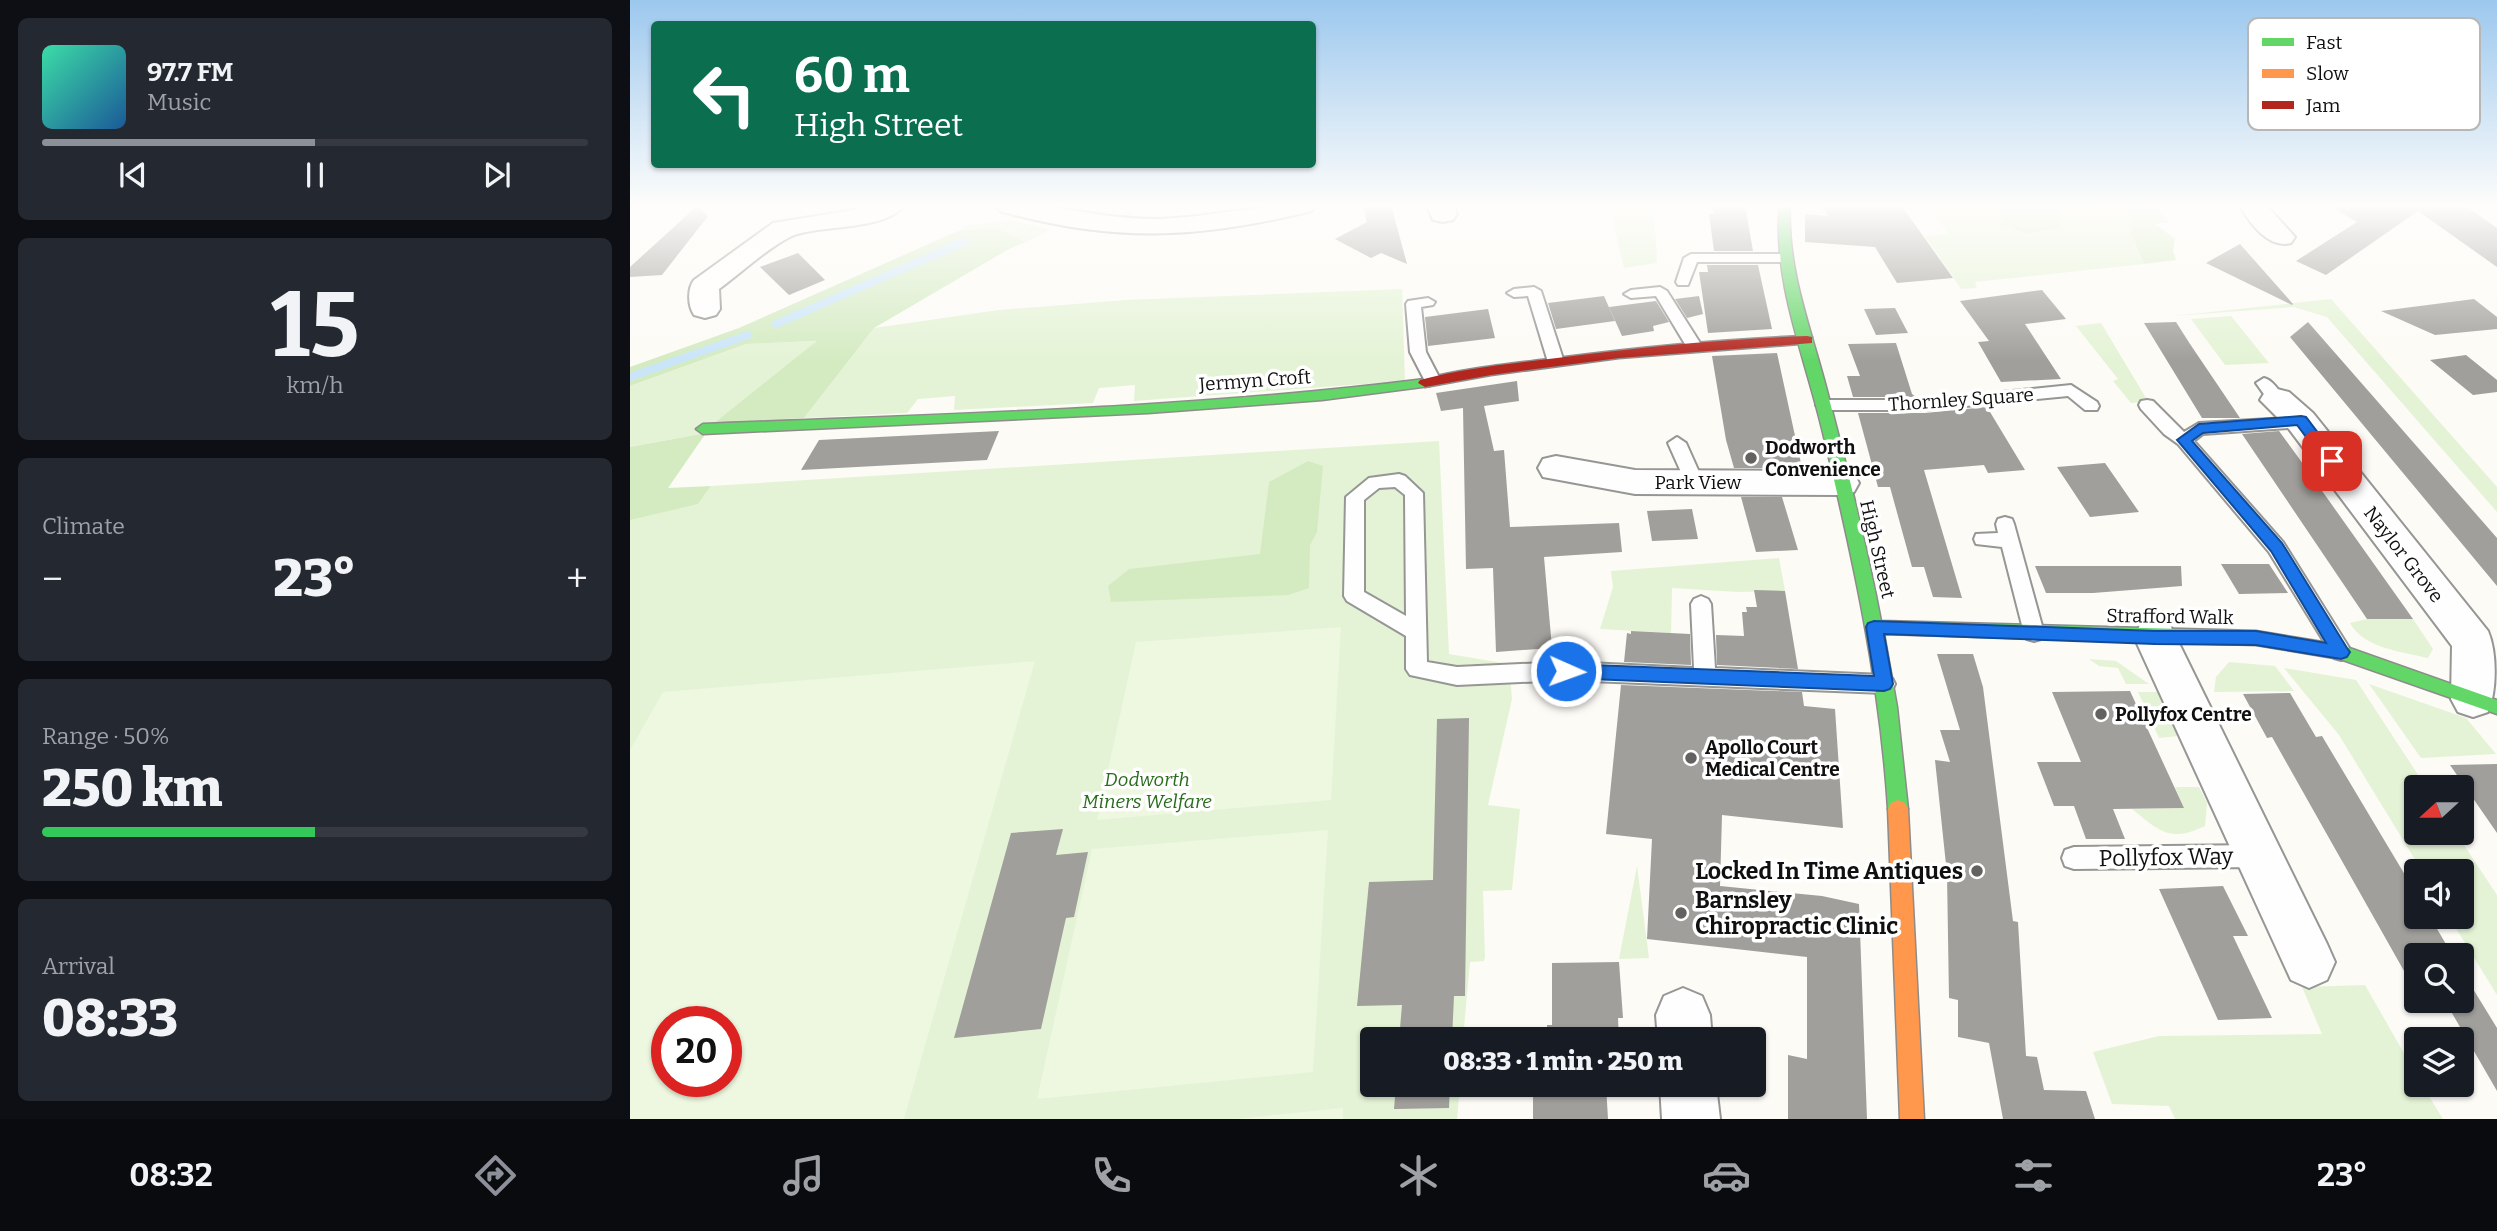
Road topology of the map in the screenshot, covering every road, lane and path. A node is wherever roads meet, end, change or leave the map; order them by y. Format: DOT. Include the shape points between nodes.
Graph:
graph roads {
  1 [pos="739,257"];
  2 [pos="1785,258"];
  3 [pos="1684,282"];
  4 [pos="1514,293"];
  5 [pos="1631,294"];
  6 [pos="1428,302"];
  7 [pos="705,309"];
  8 [pos="1807,340"];
  9 [pos="1694,346"];
  10 [pos="1556,362"];
  11 [pos="1432,379"];
  12 [pos="2280,401"];
  13 [pos="1824,405"];
  14 [pos="2147,405"];
  15 [pos="2091,406"];
  16 [pos="703,429"];
  17 [pos="2184,440"];
  18 [pos="1677,443"];
  19 [pos="1556,468"];
  20 [pos="1694,481"];
  21 [pos="1841,483"];
  22 [pos="1983,539"];
  23 [pos="1701,604"];
  24 [pos="1874,627"];
  25 [pos="1416,632"];
  26 [pos="2034,633"];
  27 [pos="2155,637"];
  28 [pos="2341,652"];
  29 [pos="1704,677"];
  30 [pos="1884,684"];
  31 [pos="2485,703"];
  32 [pos="2258,856"];
  33 [pos="2074,858"];
  34 [pos="2309,962"];
  35 [pos="1689,1097"];
  36 [pos="1691,1119"];
  37 [pos="1912,1119"];
  1 -- 7 [label="street" via="704,286"];
  2 -- 3 [label="lane" via="1691,258"];
  2 -- 8 [label="street, High Street"];
  4 -- 10 [label="lane" via="1534,291"];
  5 -- 9 [label="lane" via="1660,291"];
  6 -- 11 [label="lane" via="1413,304 1418,352"];
  8 -- 9 [label="street, Jermyn Croft"];
  8 -- 13 [label="street, High Street"];
  9 -- 10 [label="street, Jermyn Croft"];
  10 -- 11 [label="street, Jermyn Croft"];
  11 -- 16 [label="street, Jermyn Croft" via="1407,387 1161,408"];
  12 -- 17 [label="lane, Naylor Grove" via="2199,429"];
  12 -- 31 [label="street, Naylor Grove" via="2473,643"];
  13 -- 15 [label="lane, Thornley Square" via="1925,405 2071,390"];
  13 -- 21 [label="street, High Street"];
  14 -- 17 [label="lane"];
  17 -- 28 [label="lane" via="2276,547"];
  18 -- 20 [label="lane"];
  19 -- 20 [label="street, Park View" via="1635,482"];
  20 -- 21 [label="street, Park View"];
  21 -- 24 [label="street, High Street"];
  22 -- 26 [label="lane" via="2007,533"];
  23 -- 29 [label="lane"];
  24 -- 26 [label="street, Strafford Walk"];
  24 -- 30 [label="street, High Street"];
  25 -- 25 [label="lane" via="1414,493 1399,480 1375,482 1354,497 1354,596"];
  25 -- 29 [label="lane" via="1417,668 1457,676 1566,671"];
  26 -- 27 [label="street, Strafford Walk"];
  27 -- 28 [label="street, Strafford Walk" via="2256,638"];
  27 -- 32 [label="street, Pollyfox Way"];
  28 -- 31 [label="street, Strafford Walk"];
  29 -- 30 [label="lane"];
  30 -- 37 [label="street, High Street" via="1896,772"];
  32 -- 33 [label="lane, Pollyfox Way"];
  32 -- 34 [label="street, Pollyfox Way"];
  35 -- 36 [label="street"];
}
